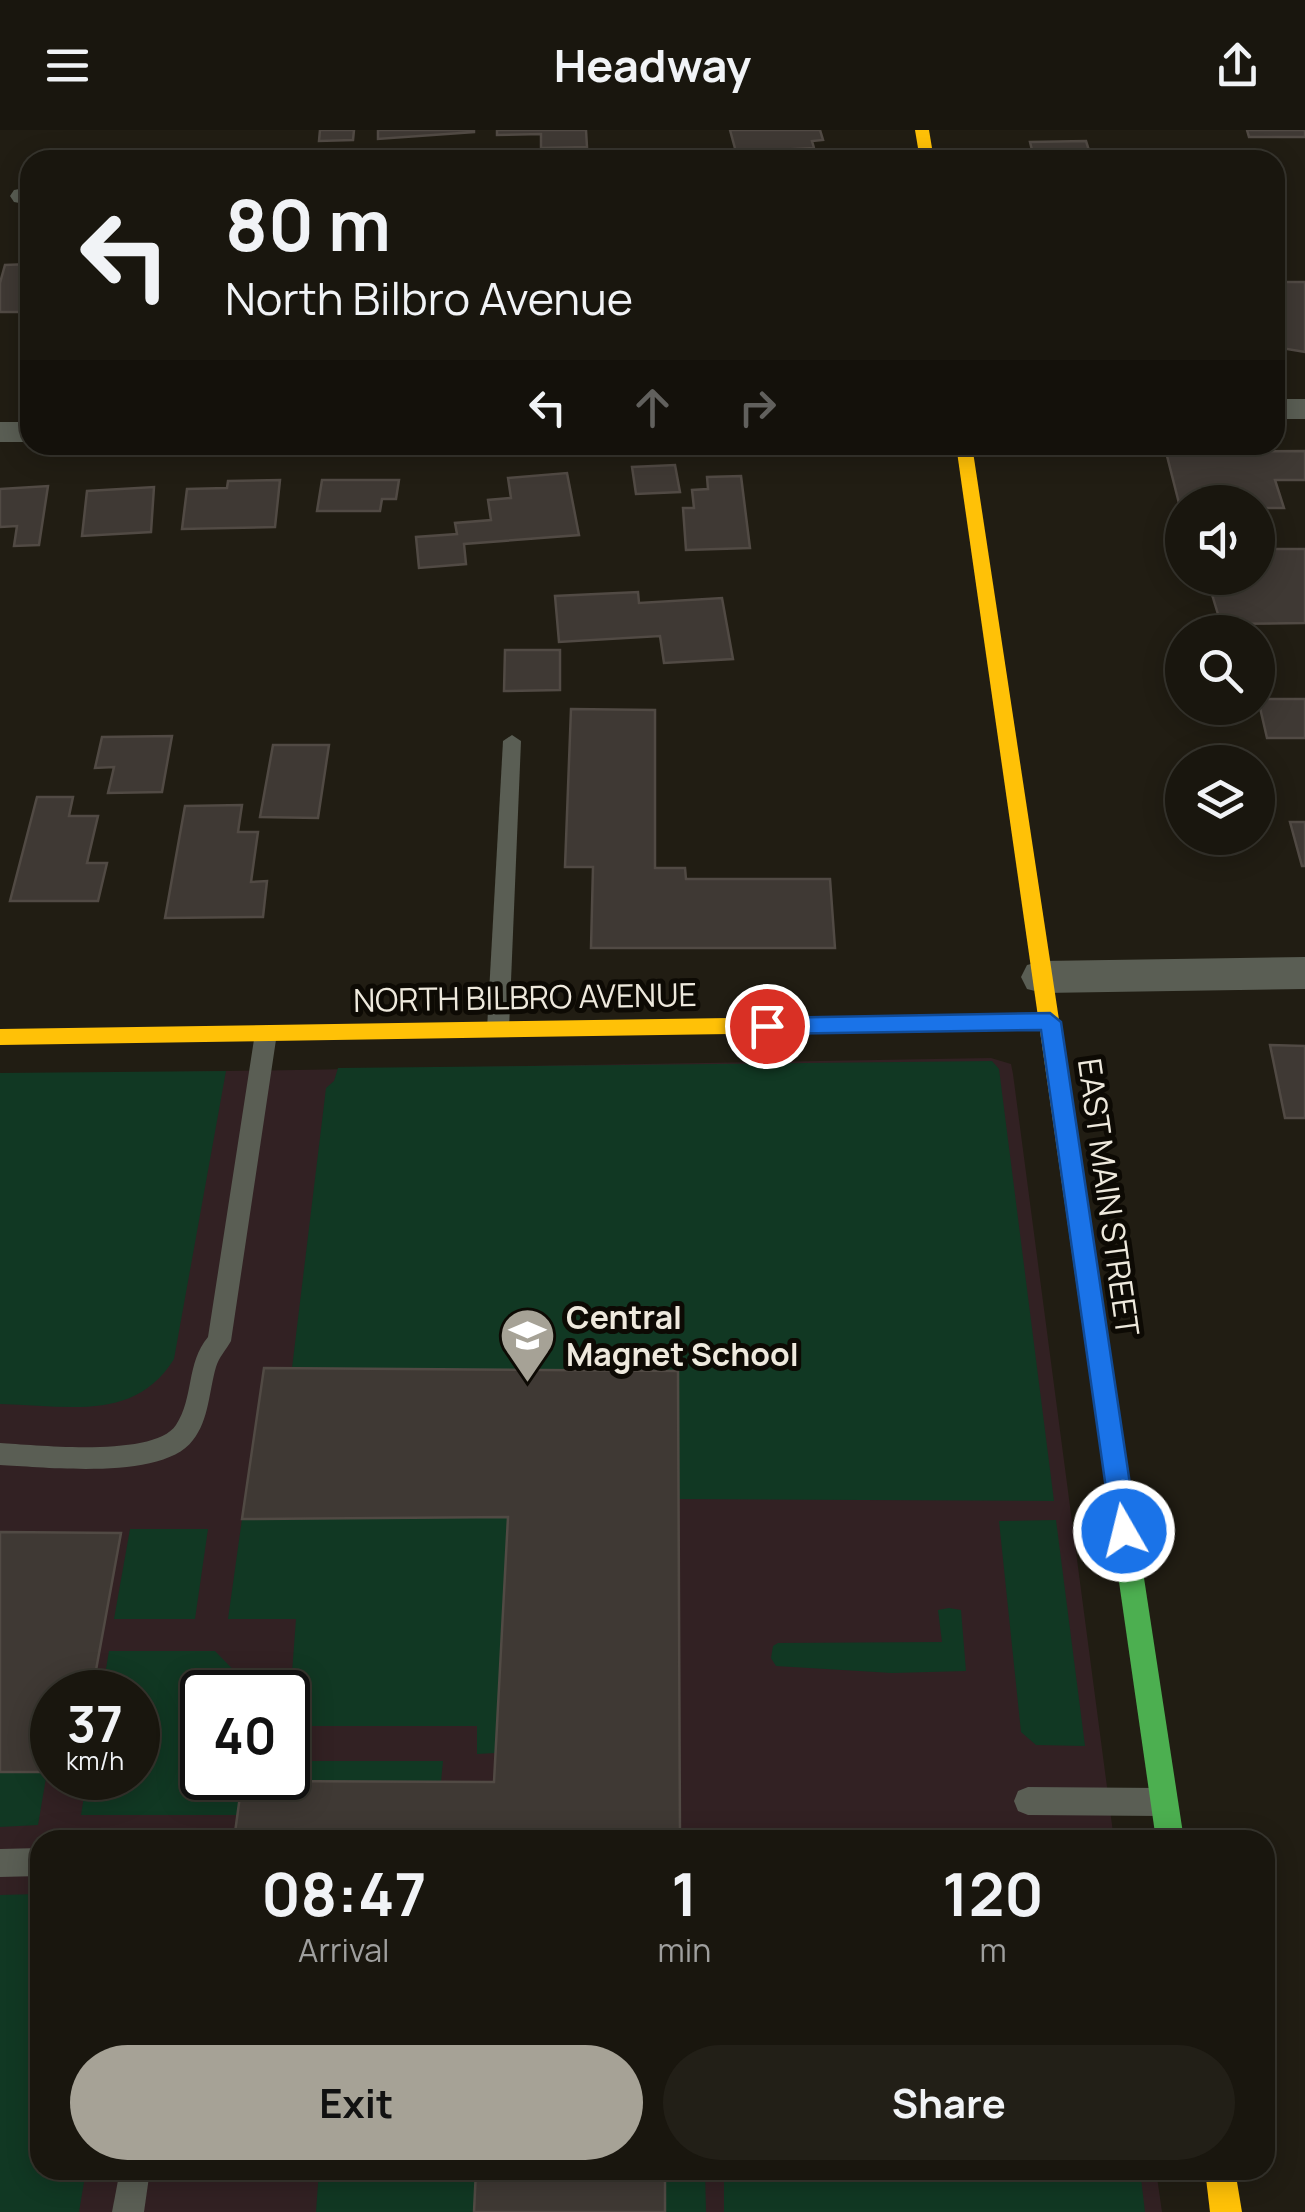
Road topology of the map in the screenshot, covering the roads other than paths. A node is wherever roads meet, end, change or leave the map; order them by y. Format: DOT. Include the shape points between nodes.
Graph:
graph roads {
  1 [pos="965,455"];
  2 [pos="512,741"];
  3 [pos="1305,973"];
  4 [pos="1043,976"];
  5 [pos="1050,1022"];
  6 [pos="498,1030"];
  7 [pos="266,1033"];
  8 [pos="0,1037"];
  9 [pos="0,1454"];
  10 [pos="1028,1800"];
  11 [pos="1164,1802"];
  12 [pos="1168,1830"];
  13 [pos="30,1862"];
  14 [pos="0,1863"];
  15 [pos="133,2180"];
  16 [pos="1221,2180"];
  17 [pos="128,2212"];
  18 [pos="1226,2212"];
  1 -- 4 [label="street, EAST MAIN STREET"];
  2 -- 6 [label="lane"];
  3 -- 4 [label="street"];
  4 -- 5 [label="street, EAST MAIN STREET"];
  5 -- 6 [label="street, NORTH BILBRO AVENUE"];
  5 -- 11 [label="street, EAST MAIN STREET"];
  6 -- 7 [label="street, NORTH BILBRO AVENUE"];
  7 -- 8 [label="street, NORTH BILBRO AVENUE"];
  7 -- 9 [label="lane" via="218,1341 204,1356 197,1404 183,1436 136,1454"];
  10 -- 11 [label="lane"];
  11 -- 12 [label="street, EAST MAIN STREET"];
  13 -- 14 [label="lane"];
  15 -- 17 [label="lane"];
  16 -- 18 [label="street"];
}
